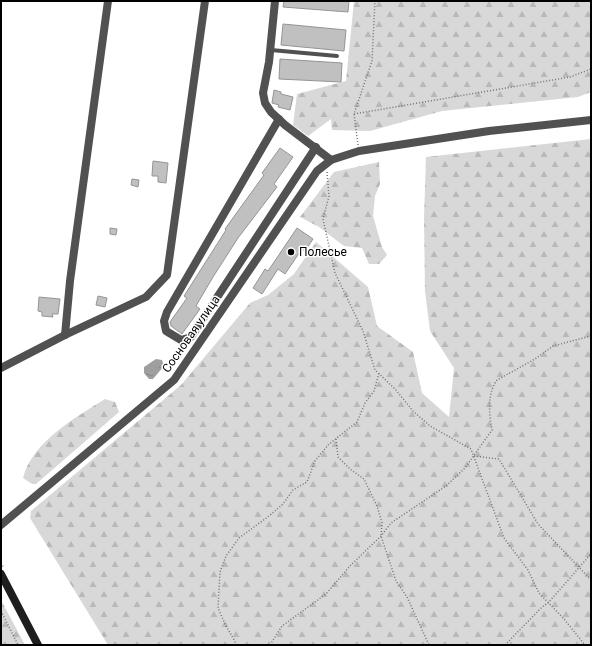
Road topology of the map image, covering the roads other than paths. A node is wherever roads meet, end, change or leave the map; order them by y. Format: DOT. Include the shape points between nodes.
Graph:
graph roads {
  1 [pos="108,1"];
  2 [pos="205,1"];
  3 [pos="275,1"];
  4 [pos="270,50"];
  5 [pos="337,56"];
  6 [pos="279,119"];
  7 [pos="591,120"];
  8 [pos="316,148"];
  9 [pos="330,161"];
  10 [pos="65,335"];
  11 [pos="1,368"];
  12 [pos="1,525"];
  13 [pos="1,574"];
  14 [pos="38,645"];
  1 -- 10 [label="street"];
  2 -- 10 [label="street" via="167,275 146,297"];
  3 -- 4 [label="street"];
  4 -- 5 [label="lane"];
  4 -- 6 [label="street" via="263,93 268,108"];
  6 -- 8 [label="street"];
  6 -- 8 [label="street" via="167,312 164,321 166,331 181,340 191,337"];
  7 -- 9 [label="street" via="489,131 359,150"];
  8 -- 9 [label="street"];
  9 -- 12 [label="street, Сосновая улица" via="317,171 174,380"];
  10 -- 11 [label="street"];
  13 -- 14 [label="main road"];
}
